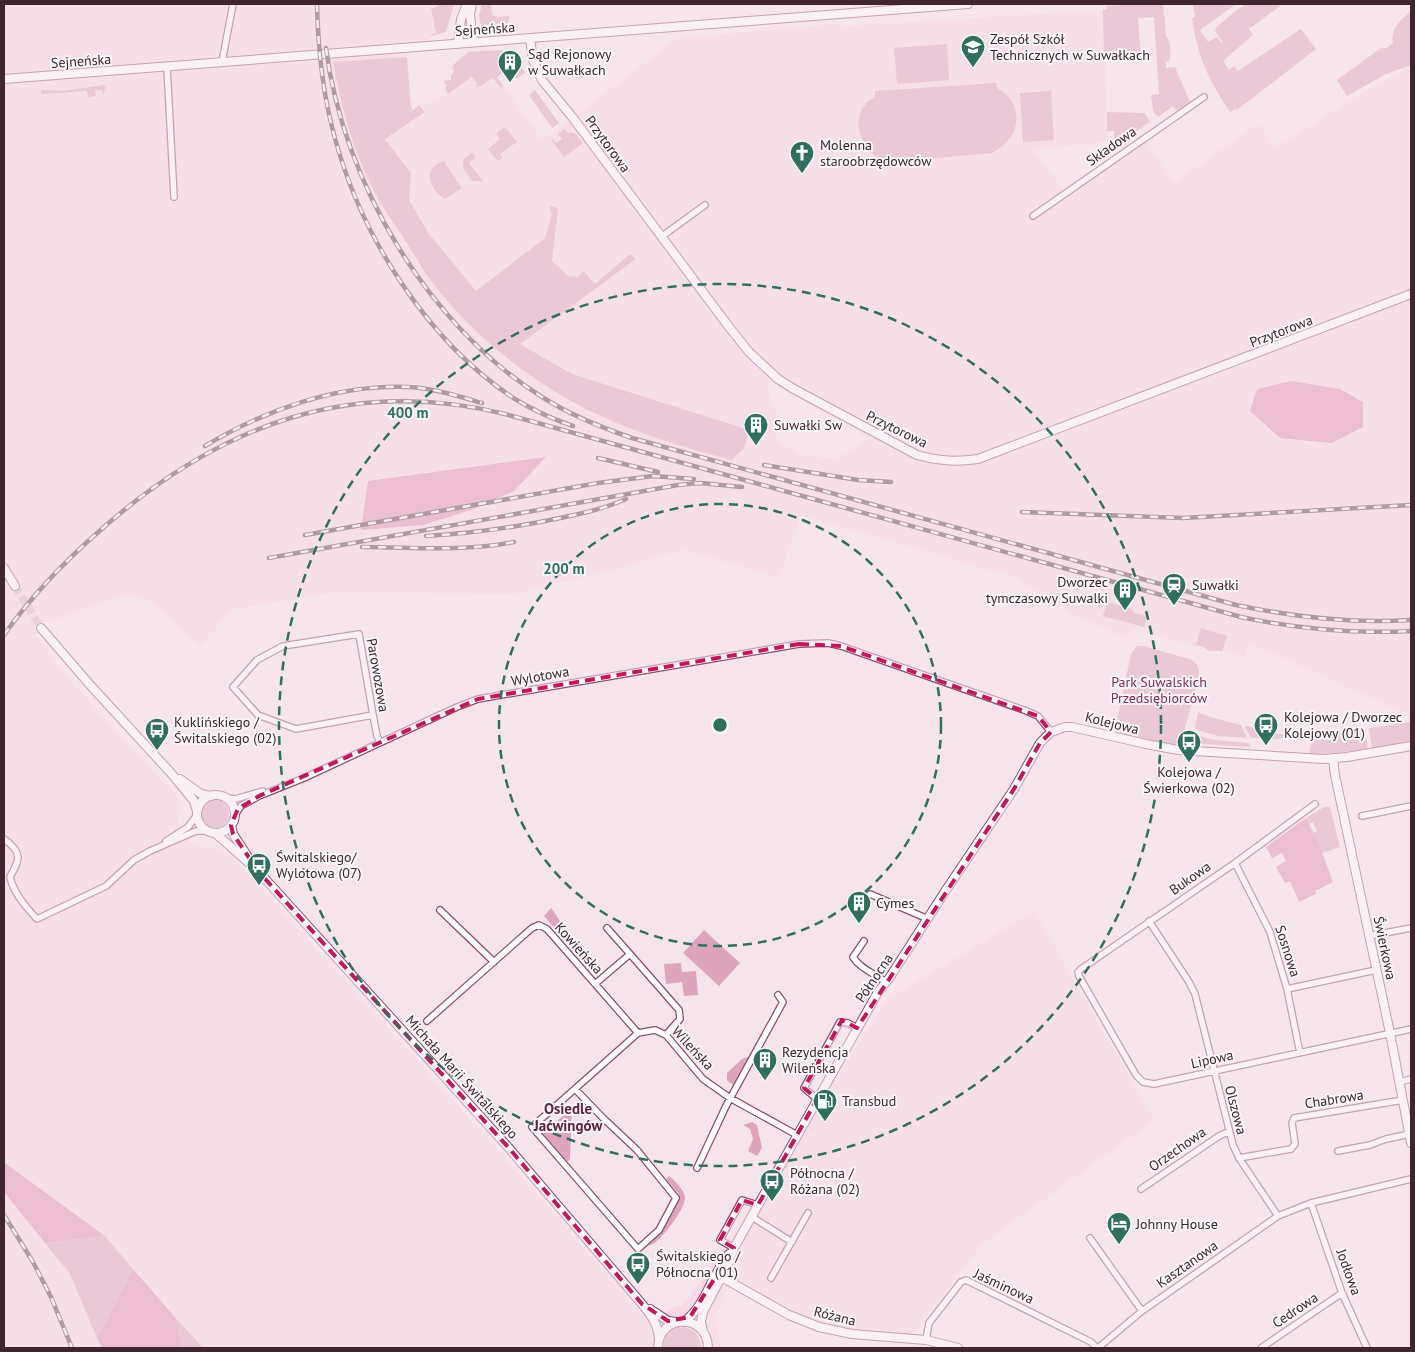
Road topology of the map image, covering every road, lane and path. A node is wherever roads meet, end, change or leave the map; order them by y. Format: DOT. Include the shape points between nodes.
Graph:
graph roads {
  1 [pos="234,4"];
  2 [pos="467,4"];
  3 [pos="472,4"];
  4 [pos="968,4"];
  5 [pos="530,38"];
  6 [pos="473,42"];
  7 [pos="458,44"];
  8 [pos="222,62"];
  9 [pos="167,67"];
  10 [pos="4,79"];
  11 [pos="1204,97"];
  12 [pos="174,197"];
  13 [pos="705,205"];
  14 [pos="1033,216"];
  15 [pos="661,237"];
  16 [pos="1411,294"];
  17 [pos="4,568"];
  18 [pos="15,586"];
  19 [pos="41,628"];
  20 [pos="373,715"];
  21 [pos="1051,732"];
  22 [pos="380,742"];
  23 [pos="1411,746"];
  24 [pos="1333,758"];
  25 [pos="170,772"];
  26 [pos="273,789"];
  27 [pos="211,796"];
  28 [pos="226,798"];
  29 [pos="1315,804"];
  30 [pos="1411,806"];
  31 [pos="197,813"];
  32 [pos="235,815"];
  33 [pos="1362,816"];
  34 [pos="231,825"];
  35 [pos="207,831"];
  36 [pos="215,833"];
  37 [pos="4,839"];
  38 [pos="159,847"];
  39 [pos="1235,863"];
  40 [pos="258,871"];
  41 [pos="870,894"];
  42 [pos="440,910"];
  43 [pos="928,919"];
  44 [pos="1149,921"];
  45 [pos="607,928"];
  46 [pos="1411,928"];
  47 [pos="1369,936"];
  48 [pos="864,941"];
  49 [pos="630,954"];
  50 [pos="494,962"];
  51 [pos="1376,970"];
  52 [pos="1078,972"];
  53 [pos="886,982"];
  54 [pos="595,984"];
  55 [pos="1287,989"];
  56 [pos="778,995"];
  57 [pos="427,1022"];
  58 [pos="857,1028"];
  59 [pos="1411,1030"];
  60 [pos="638,1033"];
  61 [pos="1390,1033"];
  62 [pos="666,1035"];
  63 [pos="1300,1053"];
  64 [pos="1213,1071"];
  65 [pos="1411,1079"];
  66 [pos="1400,1082"];
  67 [pos="575,1089"];
  68 [pos="730,1098"];
  69 [pos="818,1099"];
  70 [pos="1403,1100"];
  71 [pos="1228,1132"];
  72 [pos="1410,1134"];
  73 [pos="797,1135"];
  74 [pos="1411,1143"];
  75 [pos="1338,1150"];
  76 [pos="1239,1158"];
  77 [pos="697,1168"];
  78 [pos="1411,1179"];
  79 [pos="1142,1189"];
  80 [pos="1311,1203"];
  81 [pos="758,1205"];
  82 [pos="808,1213"];
  83 [pos="1278,1216"];
  84 [pos="752,1217"];
  85 [pos="1090,1238"];
  86 [pos="792,1242"];
  87 [pos="734,1248"];
  88 [pos="719,1275"];
  89 [pos="771,1278"];
  90 [pos="1342,1293"];
  91 [pos="642,1304"];
  92 [pos="1142,1311"];
  93 [pos="681,1322"];
  94 [pos="703,1331"];
  95 [pos="659,1338"];
  96 [pos="926,1340"];
  97 [pos="658,1348"];
  98 [pos="708,1348"];
  99 [pos="958,1348"];
  100 [pos="1098,1348"];
  101 [pos="1261,1348"];
  102 [pos="1367,1348"];
  1 -- 8 [label="street"];
  2 -- 7 [label="street"];
  3 -- 6 [label="street"];
  4 -- 5 [label="street, Sejneńska"];
  5 -- 6 [label="street, Sejneńska"];
  5 -- 15 [label="street, Przytorowa" via="533,60 542,80"];
  6 -- 7 [label="street, Sejneńska"];
  7 -- 8 [label="street, Sejneńska"];
  8 -- 9 [label="street, Sejneńska"];
  9 -- 10 [label="street, Sejneńska"];
  9 -- 12 [label="street"];
  11 -- 14 [label="street, Składowa"];
  13 -- 15 [label="street"];
  15 -- 16 [label="street, Przytorowa" via="749,352 778,379 917,455 956,462 978,459"];
  17 -- 18 [label="street"];
  19 -- 25 [label="street"];
  20 -- 20 [label="street, Parowozowa" via="359,634 283,646 257,660 233,687 258,715 296,729"];
  20 -- 22 [label="street, Parowozowa"];
  21 -- 22 [label="street, Wylotowa" via="1032,713 828,643 800,644 478,699"];
  21 -- 24 [label="street, Kolejowa" via="1072,727 1178,750"];
  21 -- 43 [label="street, Północna" via="1040,743 1014,789"];
  22 -- 26 [label="street, Wylotowa"];
  23 -- 24 [label="street, Kolejowa"];
  24 -- 47 [label="street, Świerkowa"];
  25 -- 27 [label="street" via="201,794"];
  25 -- 31 [label="street" via="194,801"];
  26 -- 28 [label="street, Wylotowa"];
  26 -- 32 [label="street, Wylotowa" via="241,806"];
  27 -- 28 [label="street"];
  27 -- 31 [label="street" via="201,802"];
  28 -- 32 [label="street"];
  29 -- 39 [label="street, Bukowa"];
  30 -- 33 [label="street"];
  31 -- 35 [label="street" via="201,826"];
  31 -- 38 [label="street" via="194,821"];
  32 -- 34 [label="street"];
  34 -- 36 [label="street"];
  34 -- 40 [label="street, Michała Marii Świtalskiego" via="236,841"];
  35 -- 36 [label="street"];
  35 -- 38 [label="street" via="196,831"];
  36 -- 40 [label="street, Michała Marii Świtalskiego"];
  37 -- 38 [label="street" via="19,861 10,877 12,885 38,919 106,886 134,860"];
  39 -- 44 [label="street, Bukowa"];
  39 -- 55 [label="street, Sosnowa" via="1270,932"];
  40 -- 91 [label="street, Michała Marii Świtalskiego" via="508,1147"];
  41 -- 43 [label="street"];
  42 -- 50 [label="street"];
  43 -- 53 [label="street, Północna"];
  44 -- 52 [label="street, Bukowa"];
  44 -- 64 [label="street, Olszowa" via="1195,994"];
  45 -- 49 [label="street"];
  46 -- 47 [label="street"];
  47 -- 51 [label="street, Świerkowa"];
  48 -- 53 [label="street" via="853,958"];
  49 -- 54 [label="street"];
  49 -- 62 [label="street" via="679,1010 680,1019"];
  50 -- 54 [label="street, Kowieńska" via="539,925 547,929"];
  50 -- 57 [label="street, Kowieńska"];
  51 -- 55 [label="street"];
  51 -- 61 [label="street, Świerkowa"];
  52 -- 64 [label="street, Lipowa" via="1143,1082 1154,1084"];
  53 -- 58 [label="street, Północna"];
  54 -- 60 [label="street, Kowieńska"];
  55 -- 63 [label="street, Sosnowa"];
  56 -- 68 [label="street" via="783,1002"];
  58 -- 69 [label="street, Północna"];
  58 -- 69 [label="street" via="840,1022 804,1088"];
  59 -- 61 [label="street, Lipowa"];
  60 -- 62 [label="street, Wileńska" via="656,1030"];
  60 -- 67 [label="street"];
  61 -- 63 [label="street, Lipowa"];
  61 -- 66 [label="street, Świerkowa"];
  62 -- 68 [label="street, Wileńska" via="703,1079"];
  63 -- 64 [label="street, Lipowa"];
  64 -- 71 [label="street, Olszowa"];
  65 -- 66 [label="street"];
  66 -- 70 [label="street, Świerkowa"];
  67 -- 67 [label="street" via="532,1127 638,1249 659,1230 676,1198 636,1150"];
  68 -- 73 [label="street, Wileńska"];
  68 -- 77 [label="street"];
  69 -- 73 [label="street, Północna"];
  70 -- 72 [label="street, Świerkowa"];
  70 -- 76 [label="street, Chabrowa" via="1294,1118 1295,1144 1292,1149"];
  71 -- 76 [label="street, Olszowa"];
  71 -- 79 [label="street, Orzechowa"];
  72 -- 74 [label="street, Świerkowa"];
  72 -- 75 [label="street"];
  73 -- 81 [label="street, Północna"];
  76 -- 83 [label="street, Olszowa"];
  78 -- 80 [label="street, Kasztanowa"];
  80 -- 83 [label="street, Kasztanowa"];
  80 -- 90 [label="street, Jodłowa"];
  81 -- 84 [label="street, Północna"];
  81 -- 87 [label="street" via="742,1200 720,1240"];
  82 -- 86 [label="street"];
  83 -- 92 [label="street, Kasztanowa"];
  84 -- 86 [label="street"];
  84 -- 87 [label="street, Północna"];
  85 -- 92 [label="street"];
  86 -- 89 [label="street"];
  87 -- 88 [label="street, Północna"];
  88 -- 93 [label="street, Północna" via="696,1309"];
  88 -- 94 [label="street, Północna" via="701,1316"];
  88 -- 96 [label="street, Różana" via="789,1315 819,1327 852,1334"];
  90 -- 101 [label="street, Cedrowa"];
  90 -- 102 [label="street, Jodłowa"];
  91 -- 93 [label="street, Michała Marii Świtalskiego" via="668,1321"];
  91 -- 95 [label="street, Michała Marii Świtalskiego" via="655,1322"];
  92 -- 100 [label="street, Kasztanowa"];
  93 -- 94 [label="street, Michała Marii Świtalskiego" via="695,1324"];
  93 -- 95 [label="street, Północna" via="666,1328"];
  94 -- 98 [label="street"];
  95 -- 97 [label="street"];
  96 -- 99 [label="street, Różana"];
  96 -- 100 [label="street, Jaśminowa" via="928,1323 966,1280 1092,1342"];
}
